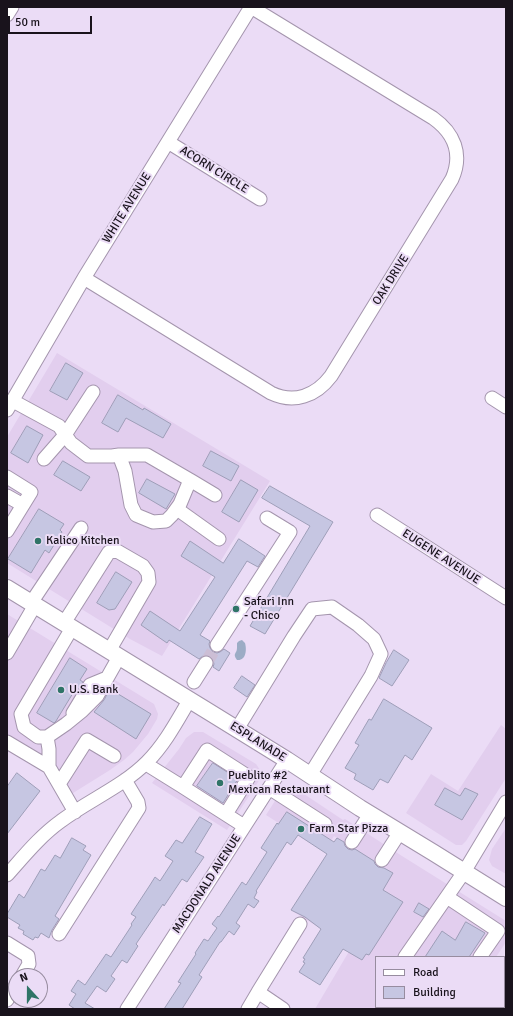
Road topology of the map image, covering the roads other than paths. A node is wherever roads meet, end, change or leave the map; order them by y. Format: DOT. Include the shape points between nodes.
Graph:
graph roads {
  1 [pos="12,7"];
  2 [pos="251,7"];
  3 [pos="7,15"];
  4 [pos="168,142"];
  5 [pos="260,199"];
  6 [pos="84,278"];
  7 [pos="93,392"];
  8 [pos="492,398"];
  9 [pos="10,405"];
  10 [pos="506,407"];
  11 [pos="65,434"];
  12 [pos="118,455"];
  13 [pos="44,459"];
  14 [pos="7,477"];
  15 [pos="190,480"];
  16 [pos="215,495"];
  17 [pos="7,496"];
  18 [pos="23,504"];
  19 [pos="177,509"];
  20 [pos="377,515"];
  21 [pos="267,518"];
  22 [pos="81,528"];
  23 [pos="7,531"];
  24 [pos="219,539"];
  25 [pos="7,588"];
  26 [pos="506,598"];
  27 [pos="33,604"];
  28 [pos="68,625"];
  29 [pos="218,645"];
  30 [pos="7,653"];
  31 [pos="114,654"];
  32 [pos="206,663"];
  33 [pos="194,682"];
  34 [pos="190,700"];
  35 [pos="237,729"];
  36 [pos="47,737"];
  37 [pos="7,742"];
  38 [pos="114,756"];
  39 [pos="287,760"];
  40 [pos="146,764"];
  41 [pos="49,767"];
  42 [pos="310,775"];
  43 [pos="125,780"];
  44 [pos="59,784"];
  45 [pos="183,787"];
  46 [pos="269,788"];
  47 [pos="506,802"];
  48 [pos="75,812"];
  49 [pos="226,814"];
  50 [pos="370,814"];
  51 [pos="325,824"];
  52 [pos="244,826"];
  53 [pos="400,832"];
  54 [pos="352,842"];
  55 [pos="382,860"];
  56 [pos="464,872"];
  57 [pos="7,875"];
  58 [pos="447,897"];
  59 [pos="506,898"];
  60 [pos="300,924"];
  61 [pos="59,934"];
  62 [pos="7,944"];
  63 [pos="406,956"];
  64 [pos="481,956"];
  65 [pos="27,968"];
  66 [pos="258,992"];
  67 [pos="127,1009"];
  68 [pos="248,1009"];
  69 [pos="283,1009"];
  1 -- 3 [label="street"];
  2 -- 4 [label="street, WHITE AVENUE"];
  2 -- 6 [label="street, OAK DRIVE" via="433,118 446,130 456,150 457,165 452,179 331,376 312,394 287,398 271,393"];
  4 -- 5 [label="street, ACORN CIRCLE"];
  4 -- 6 [label="street, WHITE AVENUE"];
  6 -- 9 [label="street, WHITE AVENUE"];
  7 -- 11 [label="street"];
  8 -- 10 [label="street"];
  9 -- 11 [label="street" via="59,426"];
  11 -- 12 [label="street" via="71,443 88,456"];
  11 -- 13 [label="street"];
  12 -- 15 [label="street" via="147,455"];
  12 -- 19 [label="street" via="125,471 131,505 136,515 153,522 166,521"];
  14 -- 18 [label="street" via="31,492"];
  15 -- 16 [label="street"];
  15 -- 19 [label="street"];
  17 -- 18 [label="street"];
  18 -- 23 [label="street"];
  19 -- 24 [label="street"];
  20 -- 26 [label="street, EUGENE AVENUE"];
  21 -- 29 [label="street" via="290,532"];
  22 -- 27 [label="street"];
  25 -- 27 [label="main road, ESPLANADE"];
  27 -- 28 [label="main road, ESPLANADE"];
  27 -- 30 [label="street"];
  28 -- 31 [label="main road, ESPLANADE"];
  28 -- 31 [label="street" via="109,552 117,551 143,566 150,582"];
  28 -- 36 [label="street" via="21,714 24,727 38,737"];
  31 -- 34 [label="main road, ESPLANADE"];
  31 -- 36 [label="street" via="107,678 97,696 82,711"];
  32 -- 33 [label="street"];
  34 -- 35 [label="main road, ESPLANADE"];
  34 -- 40 [label="street"];
  35 -- 39 [label="main road, ESPLANADE"];
  35 -- 42 [label="street" via="312,609 332,607 374,639 381,654 371,676"];
  36 -- 41 [label="street" via="50,749"];
  37 -- 41 [label="street"];
  38 -- 44 [label="street" via="87,740"];
  39 -- 42 [label="main road, ESPLANADE"];
  39 -- 46 [label="street, MACDONALD AVENUE"];
  40 -- 43 [label="street"];
  40 -- 45 [label="street"];
  41 -- 44 [label="street"];
  42 -- 50 [label="main road, ESPLANADE"];
  43 -- 48 [label="street"];
  43 -- 61 [label="street" via="139,808"];
  44 -- 48 [label="street"];
  45 -- 49 [label="street"];
  45 -- 49 [label="street" via="207,750 249,777"];
  46 -- 51 [label="street"];
  46 -- 52 [label="street, MACDONALD AVENUE"];
  47 -- 56 [label="street"];
  48 -- 57 [label="street" via="44,836"];
  49 -- 52 [label="street"];
  50 -- 53 [label="main road, ESPLANADE"];
  50 -- 54 [label="street"];
  52 -- 67 [label="street, MACDONALD AVENUE"];
  53 -- 55 [label="street"];
  53 -- 56 [label="main road, ESPLANADE"];
  56 -- 58 [label="street"];
  56 -- 59 [label="main road, ESPLANADE"];
  58 -- 63 [label="street"];
  58 -- 64 [label="street" via="498,931"];
  60 -- 66 [label="street"];
  62 -- 65 [label="street" via="28,956"];
  66 -- 68 [label="street"];
  66 -- 69 [label="street"];
}
